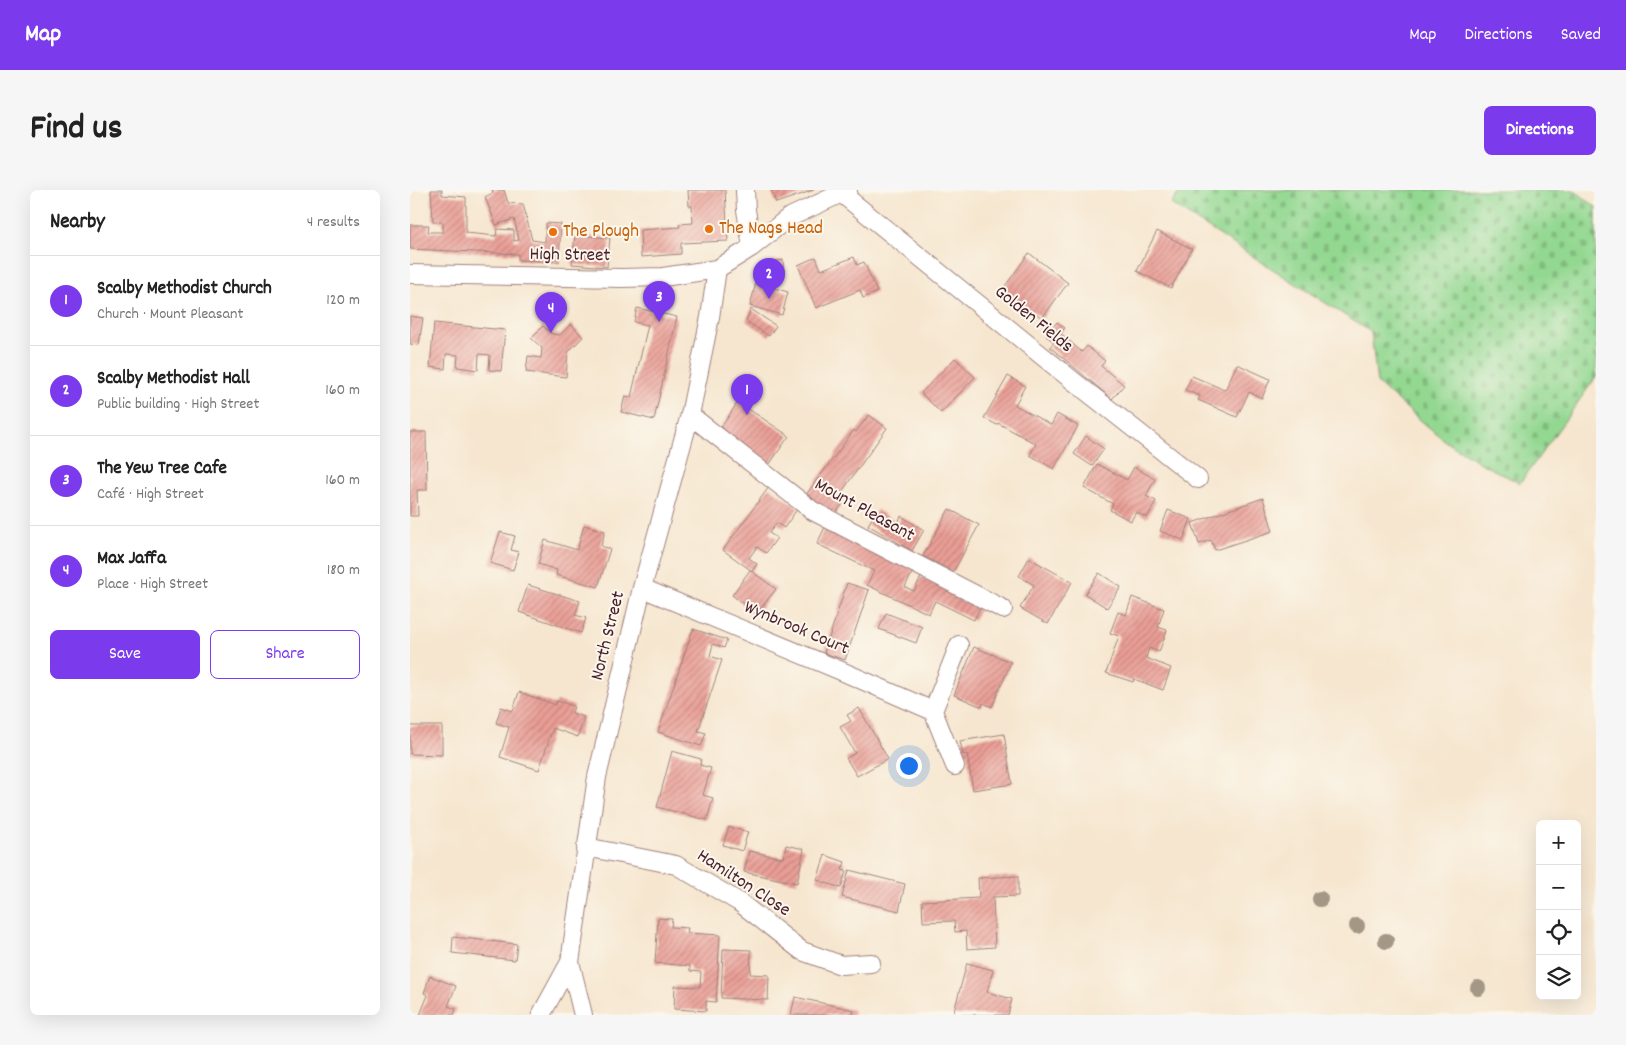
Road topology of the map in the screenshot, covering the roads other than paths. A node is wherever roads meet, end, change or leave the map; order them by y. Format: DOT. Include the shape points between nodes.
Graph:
graph roads {
  1 [pos="745,190"];
  2 [pos="845,191"];
  3 [pos="752,248"];
  4 [pos="717,270"];
  5 [pos="410,274"];
  6 [pos="690,415"];
  7 [pos="1198,478"];
  8 [pos="642,588"];
  9 [pos="1003,609"];
  10 [pos="960,645"];
  11 [pos="933,711"];
  12 [pos="955,766"];
  13 [pos="586,848"];
  14 [pos="570,962"];
  15 [pos="871,963"];
  16 [pos="541,1015"];
  17 [pos="583,1015"];
  1 -- 3 [label="street"];
  2 -- 3 [label="street, High Street" via="788,218"];
  2 -- 7 [label="street, Golden Fields"];
  3 -- 4 [label="street, High Street"];
  4 -- 5 [label="street, High Street" via="621,278"];
  4 -- 6 [label="street, North Street"];
  6 -- 8 [label="street, North Street"];
  6 -- 9 [label="street, Mount Pleasant" via="813,511"];
  8 -- 11 [label="street, Wynbrook Court"];
  8 -- 13 [label="street, North Street" via="597,777"];
  10 -- 11 [label="street"];
  11 -- 12 [label="street"];
  13 -- 14 [label="street, North Street"];
  13 -- 15 [label="street, Hamilton Close" via="676,866 739,902 802,950 841,965"];
  14 -- 16 [label="street"];
  14 -- 17 [label="street, North Street"];
}
